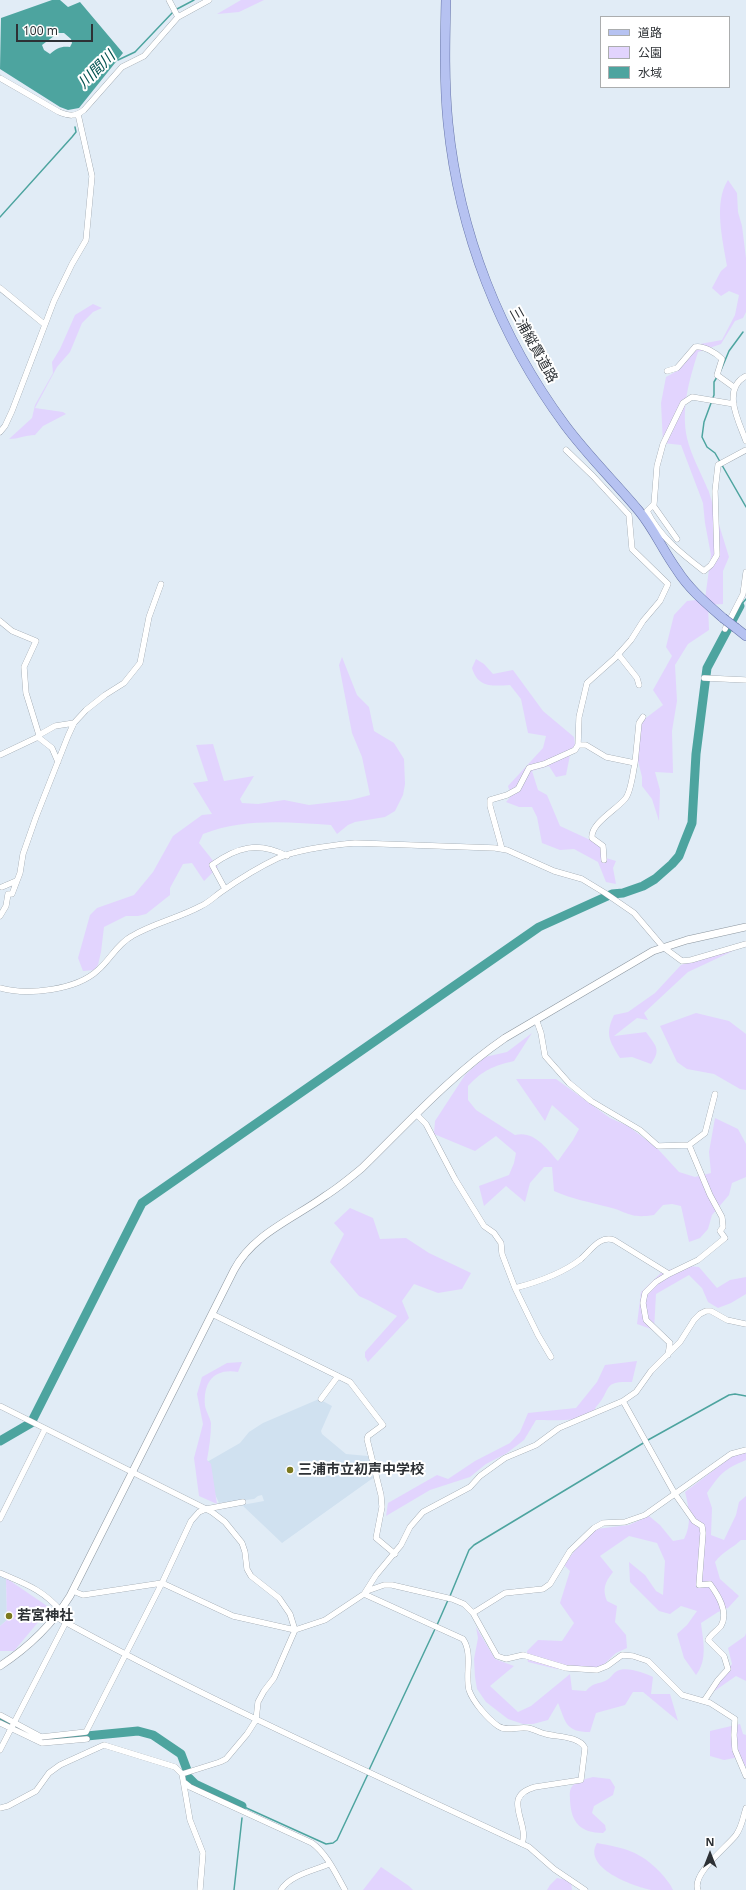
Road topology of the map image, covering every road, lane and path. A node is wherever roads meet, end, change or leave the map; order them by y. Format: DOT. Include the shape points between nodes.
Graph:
graph roads {
  1 [pos="169,0"];
  2 [pos="209,0"];
  3 [pos="446,0"];
  4 [pos="178,17"];
  5 [pos="0,78"];
  6 [pos="78,114"];
  7 [pos="0,288"];
  8 [pos="44,324"];
  9 [pos="667,370"];
  10 [pos="746,376"];
  11 [pos="735,388"];
  12 [pos="734,404"];
  13 [pos="0,432"];
  14 [pos="746,441"];
  15 [pos="566,450"];
  16 [pos="746,450"];
  17 [pos="653,505"];
  18 [pos="677,539"];
  19 [pos="746,572"];
  20 [pos="161,584"];
  21 [pos="0,621"];
  22 [pos="725,629"];
  23 [pos="746,636"];
  24 [pos="618,654"];
  25 [pos="706,678"];
  26 [pos="746,680"];
  27 [pos="639,685"];
  28 [pos="643,717"];
  29 [pos="74,723"];
  30 [pos="38,736"];
  31 [pos="578,745"];
  32 [pos="0,755"];
  33 [pos="58,762"];
  34 [pos="635,763"];
  35 [pos="502,850"];
  36 [pos="287,856"];
  37 [pos="604,860"];
  38 [pos="17,880"];
  39 [pos="1,887"];
  40 [pos="225,889"];
  41 [pos="12,894"];
  42 [pos="0,916"];
  43 [pos="746,927"];
  44 [pos="746,944"];
  45 [pos="663,947"];
  46 [pos="0,988"];
  47 [pos="536,1019"];
  48 [pos="715,1094"];
  49 [pos="416,1114"];
  50 [pos="690,1145"];
  51 [pos="669,1274"];
  52 [pos="515,1288"];
  53 [pos="212,1314"];
  54 [pos="746,1324"];
  55 [pos="668,1356"];
  56 [pos="551,1357"];
  57 [pos="338,1376"];
  58 [pos="321,1399"];
  59 [pos="623,1401"];
  60 [pos="0,1406"];
  61 [pos="45,1429"];
  62 [pos="746,1450"];
  63 [pos="134,1472"];
  64 [pos="675,1494"];
  65 [pos="244,1502"];
  66 [pos="206,1509"];
  67 [pos="0,1519"];
  68 [pos="395,1554"];
  69 [pos="0,1573"];
  70 [pos="162,1583"];
  71 [pos="73,1591"];
  72 [pos="366,1592"];
  73 [pos="473,1613"];
  74 [pos="59,1614"];
  75 [pos="66,1622"];
  76 [pos="295,1630"];
  77 [pos="126,1654"];
  78 [pos="0,1666"];
  79 [pos="704,1701"];
  80 [pos="0,1715"];
  81 [pos="256,1720"];
  82 [pos="0,1723"];
  83 [pos="12,1726"];
  84 [pos="86,1736"];
  85 [pos="0,1750"];
  86 [pos="88,1752"];
  87 [pos="182,1774"];
  88 [pos="746,1776"];
  89 [pos="185,1783"];
  90 [pos="0,1808"];
  91 [pos="746,1808"];
  92 [pos="522,1844"];
  93 [pos="329,1864"];
  94 [pos="200,1890"];
  95 [pos="280,1890"];
  96 [pos="344,1890"];
  97 [pos="585,1890"];
  98 [pos="698,1890"];
  1 -- 4 [label="street"];
  2 -- 4 [label="street"];
  3 -- 23 [label="main road, 三浦縦貫道路, bridge" via="445,79 452,155 466,221 486,283 498,310 526,367 566,426 647,521 684,581 700,598"];
  4 -- 6 [label="street" via="144,56 122,67"];
  5 -- 6 [label="street" via="59,112 68,116"];
  6 -- 8 [label="street" via="92,176 88,228 86,240"];
  7 -- 8 [label="street"];
  8 -- 13 [label="street" via="12,411"];
  9 -- 11 [label="street" via="677,368 695,347 699,346 722,359 718,375"];
  10 -- 11 [label="street" via="739,380"];
  11 -- 12 [label="street"];
  12 -- 14 [label="street"];
  12 -- 17 [label="street" via="692,397 683,403 657,466"];
  15 -- 24 [label="street" via="628,515 632,549 668,584 660,601"];
  16 -- 17 [label="street" via="721,463 716,471 717,555 704,571 677,548 650,518 647,511"];
  17 -- 18 [label="street"];
  19 -- 22 [label="street" via="743,594"];
  20 -- 29 [label="street" via="149,617 140,663 124,683 96,701"];
  21 -- 30 [label="street" via="12,631 36,641 24,667 26,694"];
  24 -- 27 [label="street" via="638,678"];
  24 -- 31 [label="street" via="587,683 579,717"];
  25 -- 26 [label="street"];
  28 -- 34 [label="street" via="639,724"];
  29 -- 30 [label="street" via="56,726"];
  29 -- 33 [label="street"];
  30 -- 32 [label="street"];
  30 -- 33 [label="street" via="52,748"];
  31 -- 34 [label="street" via="586,745 606,756"];
  31 -- 35 [label="street" via="575,750 529,768 516,791 490,800"];
  33 -- 38 [label="street" via="31,829"];
  34 -- 37 [label="street" via="626,798 601,820 592,834 592,838 603,846"];
  35 -- 36 [label="street" via="355,843"];
  35 -- 45 [label="street" via="582,879 634,913"];
  36 -- 40 [label="street" via="260,868"];
  36 -- 40 [label="street" via="254,847 231,853 212,865"];
  38 -- 39 [label="street" via="13,884"];
  38 -- 41 [label="street"];
  39 -- 41 [label="street"];
  40 -- 46 [label="street" via="202,906 150,926 130,937 97,972 82,980 30,992"];
  41 -- 42 [label="street" via="8,894 6,906"];
  43 -- 45 [label="street"];
  44 -- 45 [label="street" via="682,961"];
  45 -- 47 [label="street" via="637,959"];
  47 -- 49 [label="street" via="470,1064"];
  47 -- 50 [label="street" via="545,1056 569,1083 591,1101 635,1127 658,1146"];
  48 -- 50 [label="street" via="705,1133"];
  49 -- 52 [label="street" via="426,1124 484,1226 494,1233 501,1243 502,1254"];
  49 -- 53 [label="street" via="347,1181 249,1248 238,1262"];
  50 -- 51 [label="street" via="710,1195 722,1216 723,1227 720,1231 725,1238 698,1260"];
  51 -- 52 [label="street" via="614,1240 608,1239 600,1241 580,1259 561,1271 539,1282"];
  51 -- 55 [label="street" via="648,1288 643,1303 646,1320 670,1344"];
  52 -- 56 [label="street"];
  53 -- 57 [label="street"];
  53 -- 63 [label="street"];
  54 -- 55 [label="street" via="727,1320 706,1311 694,1320"];
  55 -- 59 [label="street" via="651,1371 636,1392"];
  57 -- 58 [label="street"];
  57 -- 68 [label="street" via="350,1382 383,1424 367,1439 381,1495 382,1507 376,1538"];
  59 -- 64 [label="street"];
  59 -- 68 [label="street" via="559,1428 536,1445 505,1458 480,1476 470,1487 423,1512 410,1527"];
  60 -- 61 [label="street"];
  61 -- 63 [label="street"];
  61 -- 67 [label="street"];
  62 -- 64 [label="street" via="731,1454"];
  63 -- 66 [label="street"];
  63 -- 71 [label="street"];
  64 -- 73 [label="street" via="645,1515 625,1522 603,1523 594,1528 570,1551 550,1584 543,1588 505,1593"];
  64 -- 79 [label="street" via="694,1522 702,1526 699,1585 710,1584 718,1595 724,1614 722,1624 708,1640 724,1656 728,1669"];
  65 -- 66 [label="street"];
  66 -- 70 [label="street" via="199,1512 191,1521"];
  66 -- 76 [label="street" via="225,1522 242,1542 247,1569 251,1576 279,1598 290,1614"];
  68 -- 72 [label="street" via="376,1575"];
  69 -- 74 [label="street" via="40,1591 50,1598"];
  70 -- 71 [label="street" via="84,1594"];
  70 -- 76 [label="street" via="233,1616"];
  70 -- 77 [label="street"];
  71 -- 74 [label="street"];
  72 -- 73 [label="street" via="384,1585 392,1585 452,1599 464,1604"];
  72 -- 76 [label="street" via="325,1620"];
  72 -- 92 [label="street" via="463,1639 469,1690 478,1705 497,1726 528,1728 576,1740 583,1745 581,1780 535,1786 529,1788 517,1801 517,1811 525,1836"];
  73 -- 79 [label="street" via="497,1656 506,1659 523,1655 566,1668 597,1670 622,1655 633,1656 648,1661 682,1695"];
  74 -- 75 [label="street"];
  74 -- 78 [label="street" via="31,1644"];
  75 -- 77 [label="street"];
  75 -- 83 [label="street"];
  76 -- 81 [label="street" via="274,1678 258,1702"];
  77 -- 81 [label="street"];
  77 -- 84 [label="street"];
  79 -- 88 [label="street" via="735,1719 735,1750"];
  80 -- 83 [label="street"];
  81 -- 87 [label="street" via="226,1759"];
  81 -- 92 [label="street"];
  82 -- 83 [label="street"];
  83 -- 84 [label="street" via="44,1737"];
  83 -- 85 [label="street"];
  84 -- 86 [label="street"];
  86 -- 87 [label="street" via="109,1745 175,1767"];
  86 -- 90 [label="street" via="53,1769 32,1793"];
  87 -- 89 [label="street"];
  89 -- 93 [label="street" via="312,1843"];
  89 -- 94 [label="street" via="190,1820 203,1853"];
  91 -- 98 [label="street" via="736,1835 716,1854 698,1882"];
  92 -- 97 [label="street"];
  93 -- 95 [label="street" via="296,1878"];
  93 -- 96 [label="street"];
}
